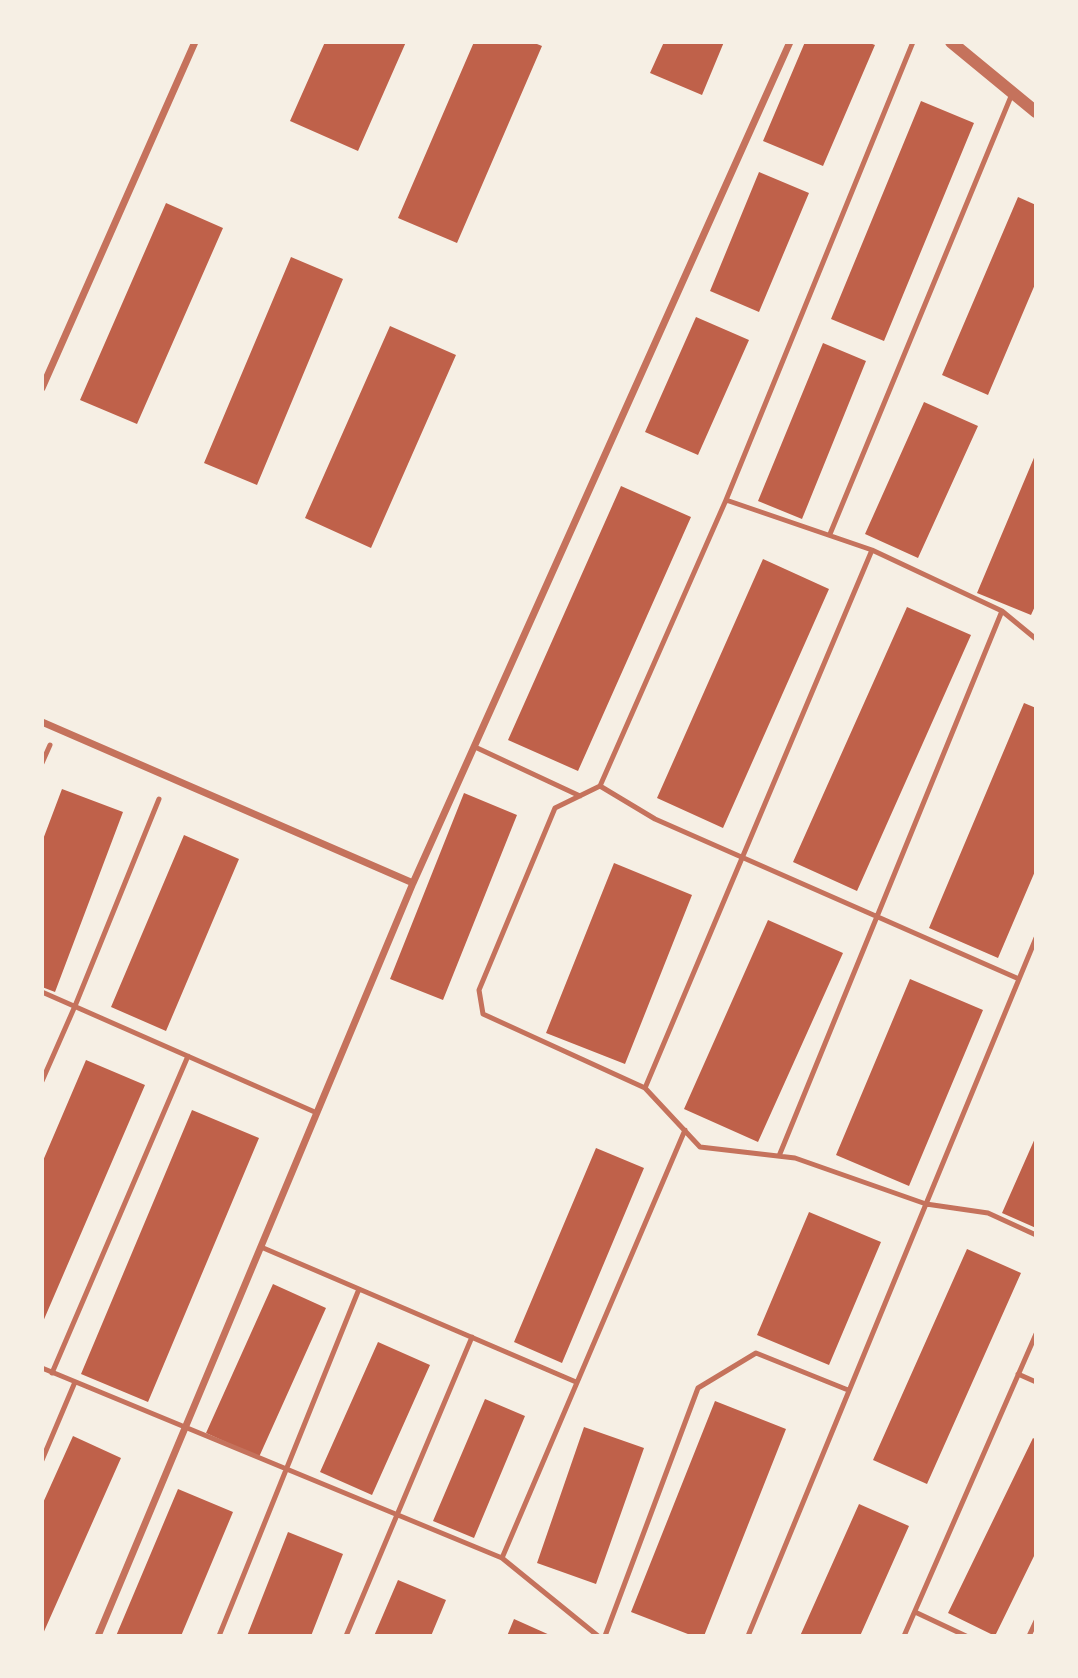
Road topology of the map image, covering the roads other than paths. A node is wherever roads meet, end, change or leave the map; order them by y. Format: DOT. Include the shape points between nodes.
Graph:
graph roads {
  1 [pos="195,42"];
  2 [pos="790,42"];
  3 [pos="913,42"];
  4 [pos="951,42"];
  5 [pos="1013,93"];
  6 [pos="1036,112"];
  7 [pos="42,388"];
  8 [pos="726,500"];
  9 [pos="830,534"];
  10 [pos="873,550"];
  11 [pos="1002,611"];
  12 [pos="1036,639"];
  13 [pos="42,722"];
  14 [pos="50,746"];
  15 [pos="475,747"];
  16 [pos="42,763"];
  17 [pos="600,786"];
  18 [pos="580,796"];
  19 [pos="159,799"];
  20 [pos="743,857"];
  21 [pos="413,883"];
  22 [pos="876,918"];
  23 [pos="1036,938"];
  24 [pos="1029,955"];
  25 [pos="1036,958"];
  26 [pos="1019,979"];
  27 [pos="42,992"];
  28 [pos="75,1006"];
  29 [pos="188,1056"];
  30 [pos="42,1081"];
  31 [pos="645,1088"];
  32 [pos="317,1113"];
  33 [pos="685,1130"];
  34 [pos="779,1156"];
  35 [pos="926,1204"];
  36 [pos="1036,1235"];
  37 [pos="261,1247"];
  38 [pos="359,1289"];
  39 [pos="1036,1334"];
  40 [pos="472,1337"];
  41 [pos="42,1368"];
  42 [pos="52,1373"];
  43 [pos="1018,1374"];
  44 [pos="75,1382"];
  45 [pos="576,1382"];
  46 [pos="1036,1382"];
  47 [pos="848,1390"];
  48 [pos="185,1429"];
  49 [pos="42,1460"];
  50 [pos="285,1469"];
  51 [pos="398,1514"];
  52 [pos="502,1558"];
  53 [pos="915,1612"];
  54 [pos="1036,1621"];
  55 [pos="98,1636"];
  56 [pos="219,1636"];
  57 [pos="346,1636"];
  58 [pos="598,1636"];
  59 [pos="605,1636"];
  60 [pos="748,1636"];
  61 [pos="904,1636"];
  62 [pos="966,1636"];
  63 [pos="1029,1636"];
  1 -- 7 [label="street"];
  2 -- 15 [label="street"];
  3 -- 8 [label="lane"];
  4 -- 5 [label="street"];
  5 -- 6 [label="street"];
  5 -- 9 [label="lane"];
  8 -- 9 [label="lane"];
  8 -- 17 [label="lane"];
  9 -- 10 [label="lane"];
  10 -- 11 [label="lane"];
  10 -- 20 [label="lane"];
  11 -- 12 [label="lane"];
  11 -- 22 [label="lane"];
  13 -- 21 [label="street"];
  14 -- 16 [label="lane"];
  15 -- 18 [label="lane"];
  15 -- 21 [label="street"];
  17 -- 18 [label="lane"];
  17 -- 20 [label="lane" via="655,819"];
  18 -- 31 [label="lane" via="555,808 478,990 484,1014"];
  19 -- 28 [label="lane"];
  20 -- 22 [label="lane"];
  20 -- 31 [label="lane"];
  21 -- 32 [label="street"];
  22 -- 26 [label="lane"];
  22 -- 34 [label="lane"];
  23 -- 24 [label="lane"];
  24 -- 25 [label="lane"];
  24 -- 26 [label="lane"];
  26 -- 35 [label="lane"];
  27 -- 28 [label="lane"];
  28 -- 29 [label="lane"];
  28 -- 30 [label="lane"];
  29 -- 32 [label="lane"];
  29 -- 42 [label="lane"];
  31 -- 33 [label="lane"];
  32 -- 37 [label="street"];
  33 -- 34 [label="lane" via="700,1147"];
  33 -- 45 [label="lane"];
  34 -- 35 [label="lane" via="795,1157"];
  35 -- 36 [label="lane" via="988,1213"];
  35 -- 47 [label="lane"];
  37 -- 38 [label="lane"];
  37 -- 48 [label="street"];
  38 -- 40 [label="lane"];
  38 -- 50 [label="lane"];
  39 -- 43 [label="lane"];
  40 -- 45 [label="lane"];
  40 -- 51 [label="lane"];
  41 -- 42 [label="lane"];
  42 -- 44 [label="lane"];
  43 -- 46 [label="lane"];
  43 -- 53 [label="lane"];
  44 -- 48 [label="lane"];
  44 -- 49 [label="lane"];
  45 -- 52 [label="lane"];
  47 -- 59 [label="lane" via="756,1353 698,1388"];
  47 -- 60 [label="lane"];
  48 -- 50 [label="lane"];
  48 -- 55 [label="street"];
  50 -- 51 [label="lane"];
  50 -- 56 [label="lane"];
  51 -- 52 [label="lane"];
  51 -- 57 [label="lane"];
  52 -- 58 [label="lane"];
  53 -- 61 [label="lane"];
  53 -- 62 [label="lane"];
  54 -- 63 [label="lane"];
}
